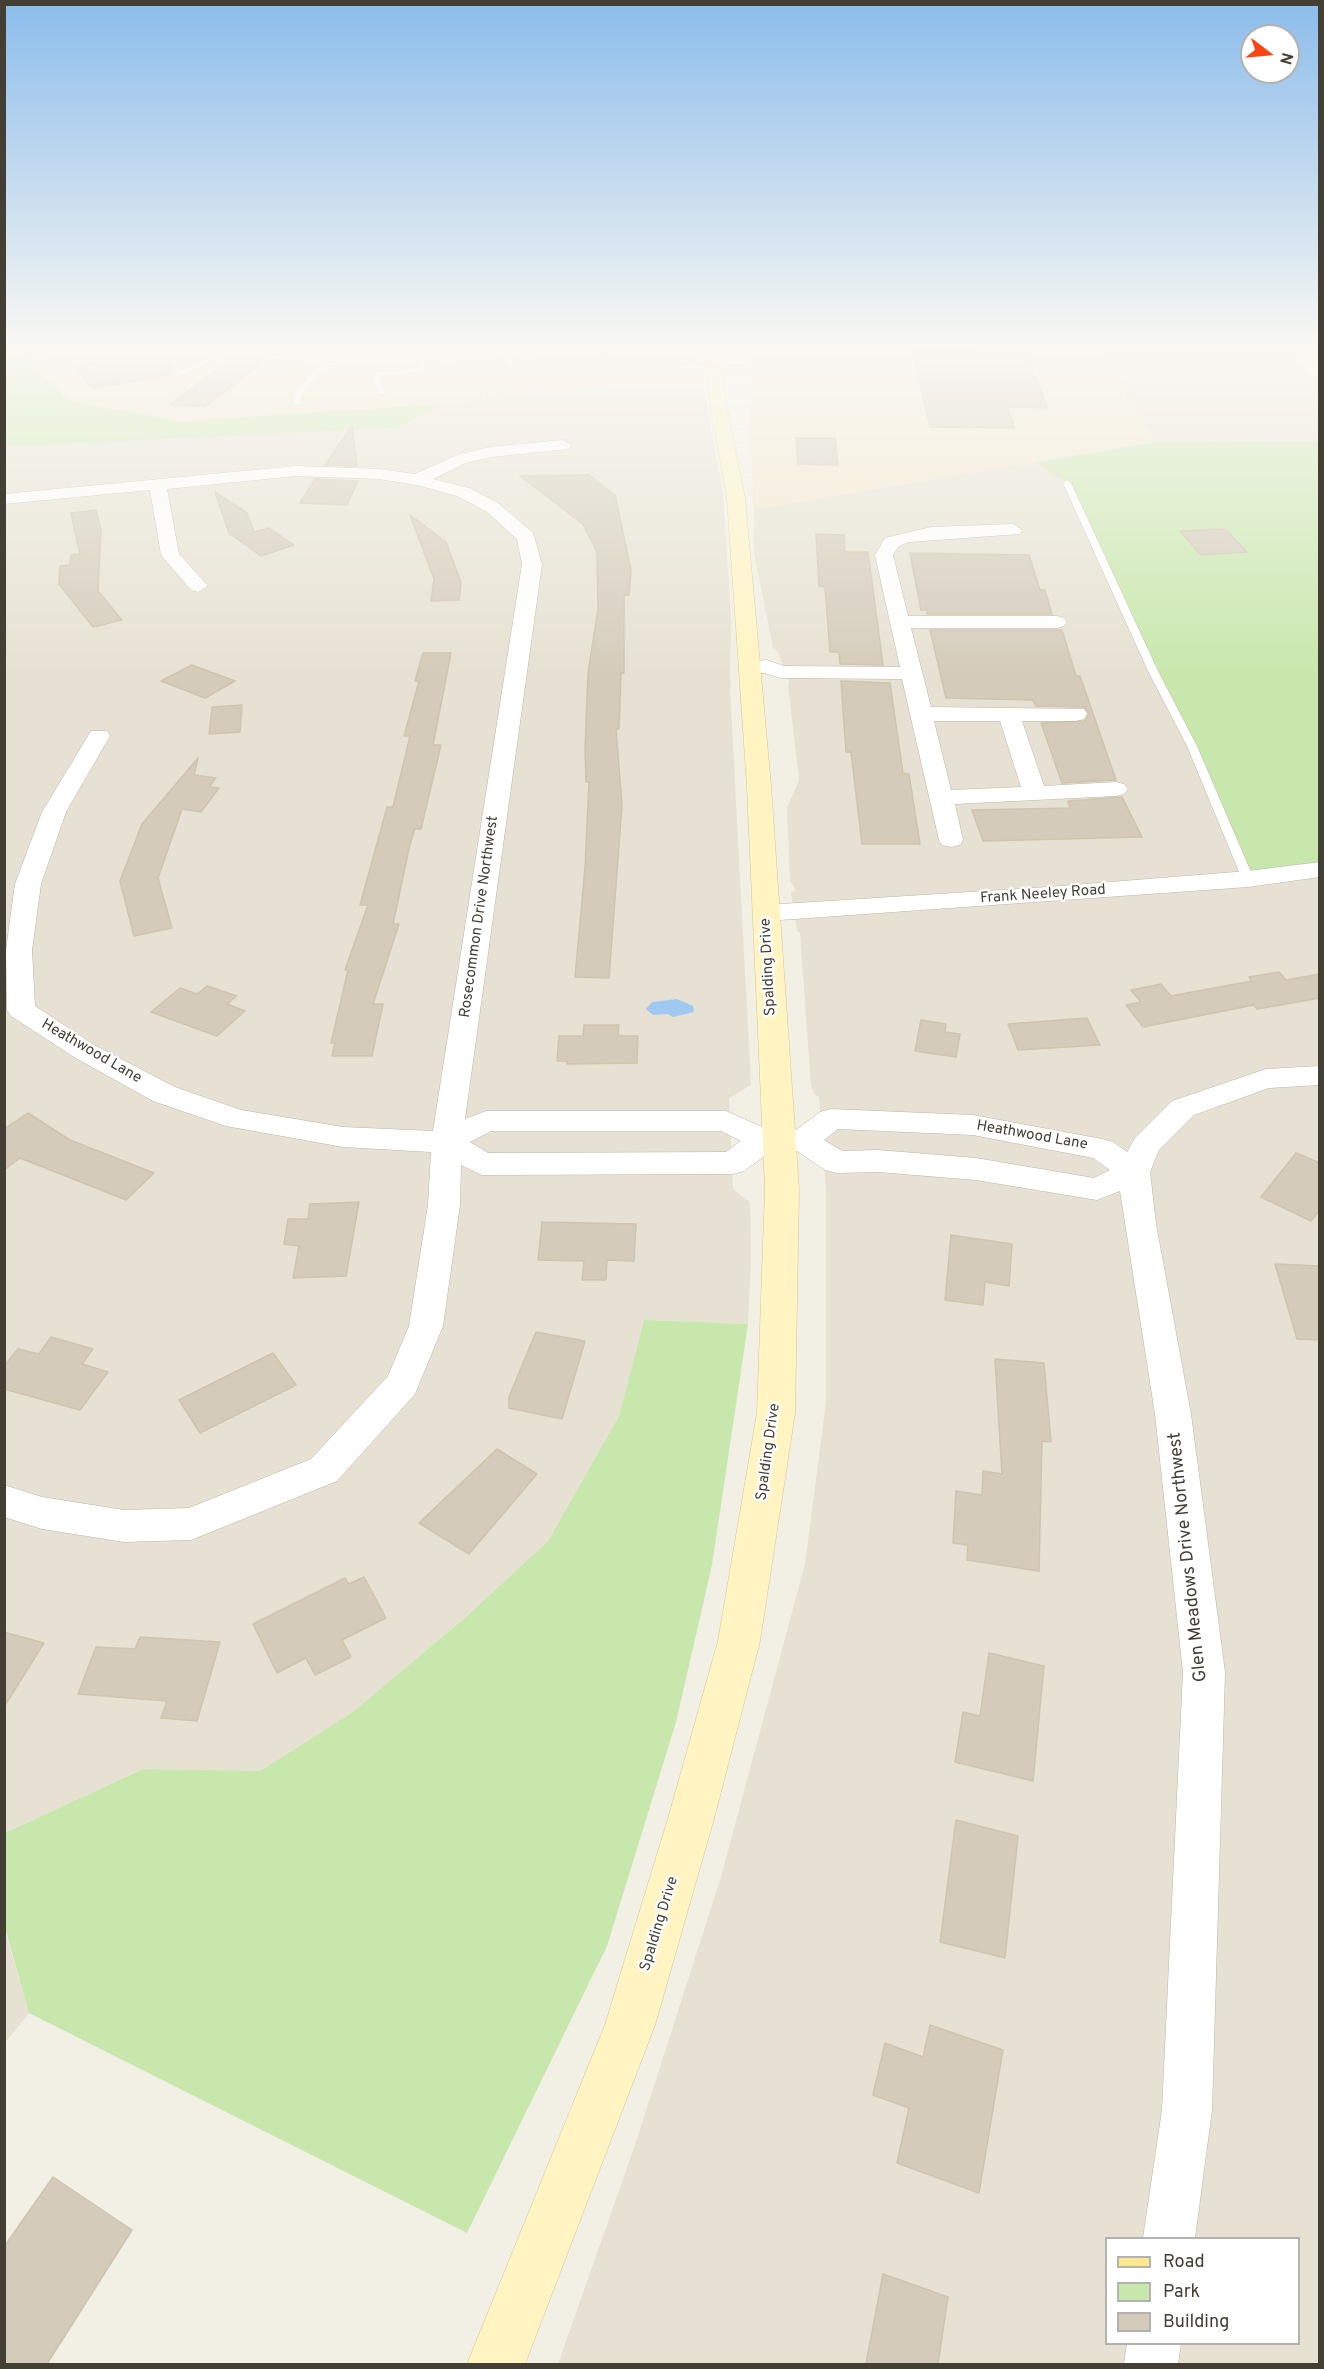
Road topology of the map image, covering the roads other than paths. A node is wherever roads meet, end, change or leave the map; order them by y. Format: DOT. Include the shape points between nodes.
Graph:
graph roads {
  1 [pos="471,457"];
  2 [pos="729,457"];
  3 [pos="737,457"];
  4 [pos="418,480"];
  5 [pos="1067,483"];
  6 [pos="158,484"];
  7 [pos="736,498"];
  8 [pos="4,500"];
  9 [pos="1013,531"];
  10 [pos="198,586"];
  11 [pos="899,622"];
  12 [pos="1058,622"];
  13 [pos="759,666"];
  14 [pos="910,667"];
  15 [pos="921,714"];
  16 [pos="1009,714"];
  17 [pos="1076,714"];
  18 [pos="99,736"];
  19 [pos="1116,789"];
  20 [pos="1035,793"];
  21 [pos="941,798"];
  22 [pos="951,840"];
  23 [pos="1320,869"];
  24 [pos="1248,879"];
  25 [pos="766,913"];
  26 [pos="12,952"];
  27 [pos="1320,1075"];
  28 [pos="614,1119"];
  29 [pos="782,1141"];
  30 [pos="447,1142"];
  31 [pos="614,1162"];
  32 [pos="1134,1172"];
  33 [pos="4,1501"];
  34 [pos="1169,2237"];
  35 [pos="1154,2345"];
  36 [pos="496,2364"];
  37 [pos="1151,2364"];
  1 -- 4 [label="street"];
  2 -- 7 [label="main road, Spalding Drive"];
  3 -- 7 [label="main road, Spalding Drive"];
  4 -- 6 [label="street, Rosecommon Drive Northwest" via="345,471 296,471"];
  4 -- 30 [label="street, Rosecommon Drive Northwest" via="463,492 507,518 526,537 532,564"];
  5 -- 24 [label="lane" via="1153,671 1192,746"];
  6 -- 8 [label="street, Rosecommon Drive Northwest"];
  6 -- 10 [label="street" via="170,555"];
  7 -- 13 [label="main road, Spalding Drive"];
  9 -- 11 [label="street" via="931,533 892,542 884,555"];
  11 -- 12 [label="street"];
  11 -- 14 [label="street"];
  13 -- 14 [label="street" via="781,672"];
  13 -- 25 [label="main road, Spalding Drive"];
  14 -- 15 [label="street"];
  15 -- 16 [label="street"];
  15 -- 21 [label="street"];
  16 -- 17 [label="street"];
  16 -- 20 [label="street"];
  18 -- 26 [label="street, Heathwood Lane" via="54,812 28,884"];
  19 -- 20 [label="street"];
  20 -- 21 [label="street"];
  21 -- 22 [label="street"];
  23 -- 24 [label="street, Frank Neeley Road"];
  24 -- 25 [label="street, Frank Neeley Road"];
  25 -- 29 [label="main road, Spalding Drive"];
  26 -- 30 [label="street, Heathwood Lane" via="21,1010 84,1051 164,1094 237,1119 336,1136"];
  27 -- 32 [label="street" via="1266,1078 1183,1108 1146,1145"];
  28 -- 29 [label="street" via="726,1120"];
  28 -- 30 [label="street" via="486,1120"];
  28 -- 31 [label="street"];
  29 -- 31 [label="street, Heathwood Lane" via="733,1163"];
  29 -- 32 [label="street" via="836,1162 878,1161 976,1169 1097,1189"];
  29 -- 32 [label="street, Heathwood Lane" via="831,1119 974,1125 1102,1149"];
  29 -- 36 [label="main road, Spalding Drive" via="776,1413 739,1641 630,2025"];
  30 -- 31 [label="street, Heathwood Lane" via="482,1164"];
  30 -- 33 [label="street, Rosecommon Drive Northwest" via="444,1205 426,1326 402,1384 324,1470 191,1524 123,1526 42,1513"];
  32 -- 34 [label="street, Glen Meadows Drive Northwest" via="1173,1414 1204,1672 1187,2110"];
  35 -- 37 [label="street"];
}
